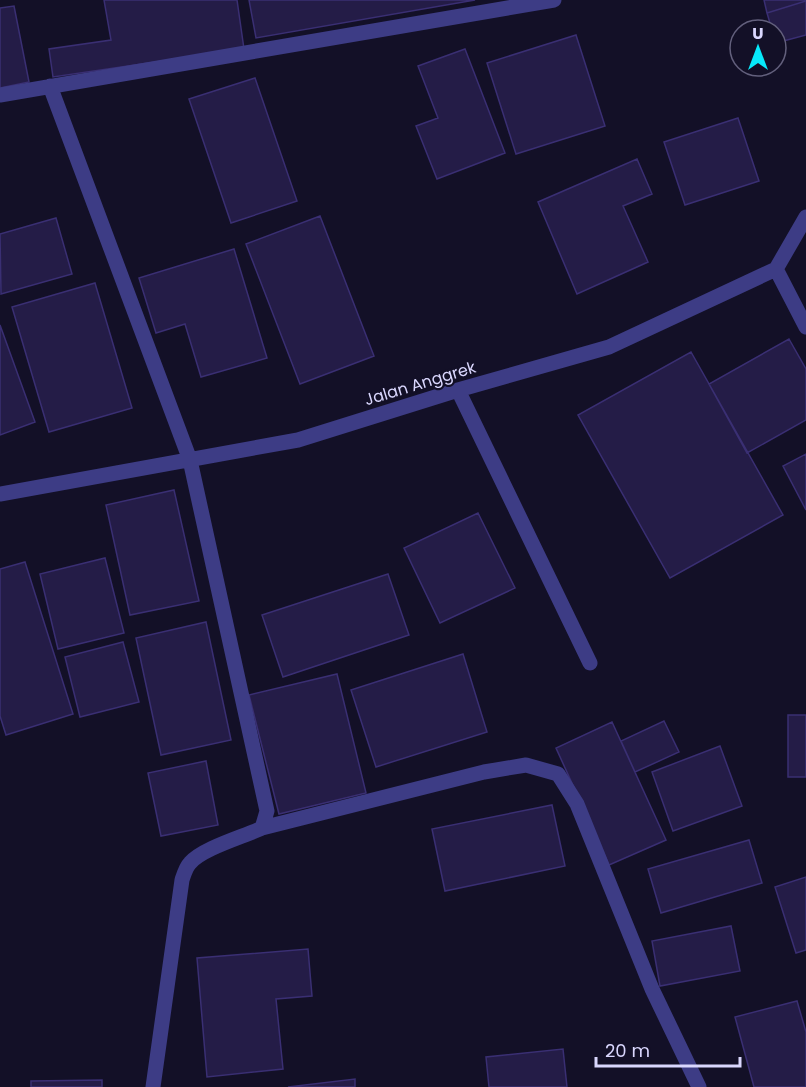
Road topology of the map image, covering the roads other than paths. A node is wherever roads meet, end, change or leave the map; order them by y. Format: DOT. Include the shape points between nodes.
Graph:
graph roads {
  1 [pos="554,0"];
  2 [pos="50,86"];
  3 [pos="0,95"];
  4 [pos="806,217"];
  5 [pos="776,269"];
  6 [pos="806,327"];
  7 [pos="458,390"];
  8 [pos="190,460"];
  9 [pos="0,494"];
  10 [pos="590,663"];
  11 [pos="262,828"];
  12 [pos="153,1087"];
  13 [pos="699,1087"];
  1 -- 2 [label="street"];
  2 -- 3 [label="street"];
  2 -- 8 [label="street"];
  4 -- 5 [label="street"];
  5 -- 6 [label="street"];
  5 -- 7 [label="street, Jalan Anggrek" via="609,347"];
  7 -- 8 [label="street, Jalan Anggrek" via="298,440"];
  7 -- 10 [label="street"];
  8 -- 9 [label="street, Jalan Anggrek"];
  8 -- 11 [label="street" via="267,811"];
  11 -- 12 [label="street" via="204,852 189,864 182,880"];
  11 -- 13 [label="street" via="484,772 526,765 558,774 577,804 651,989"];
}
